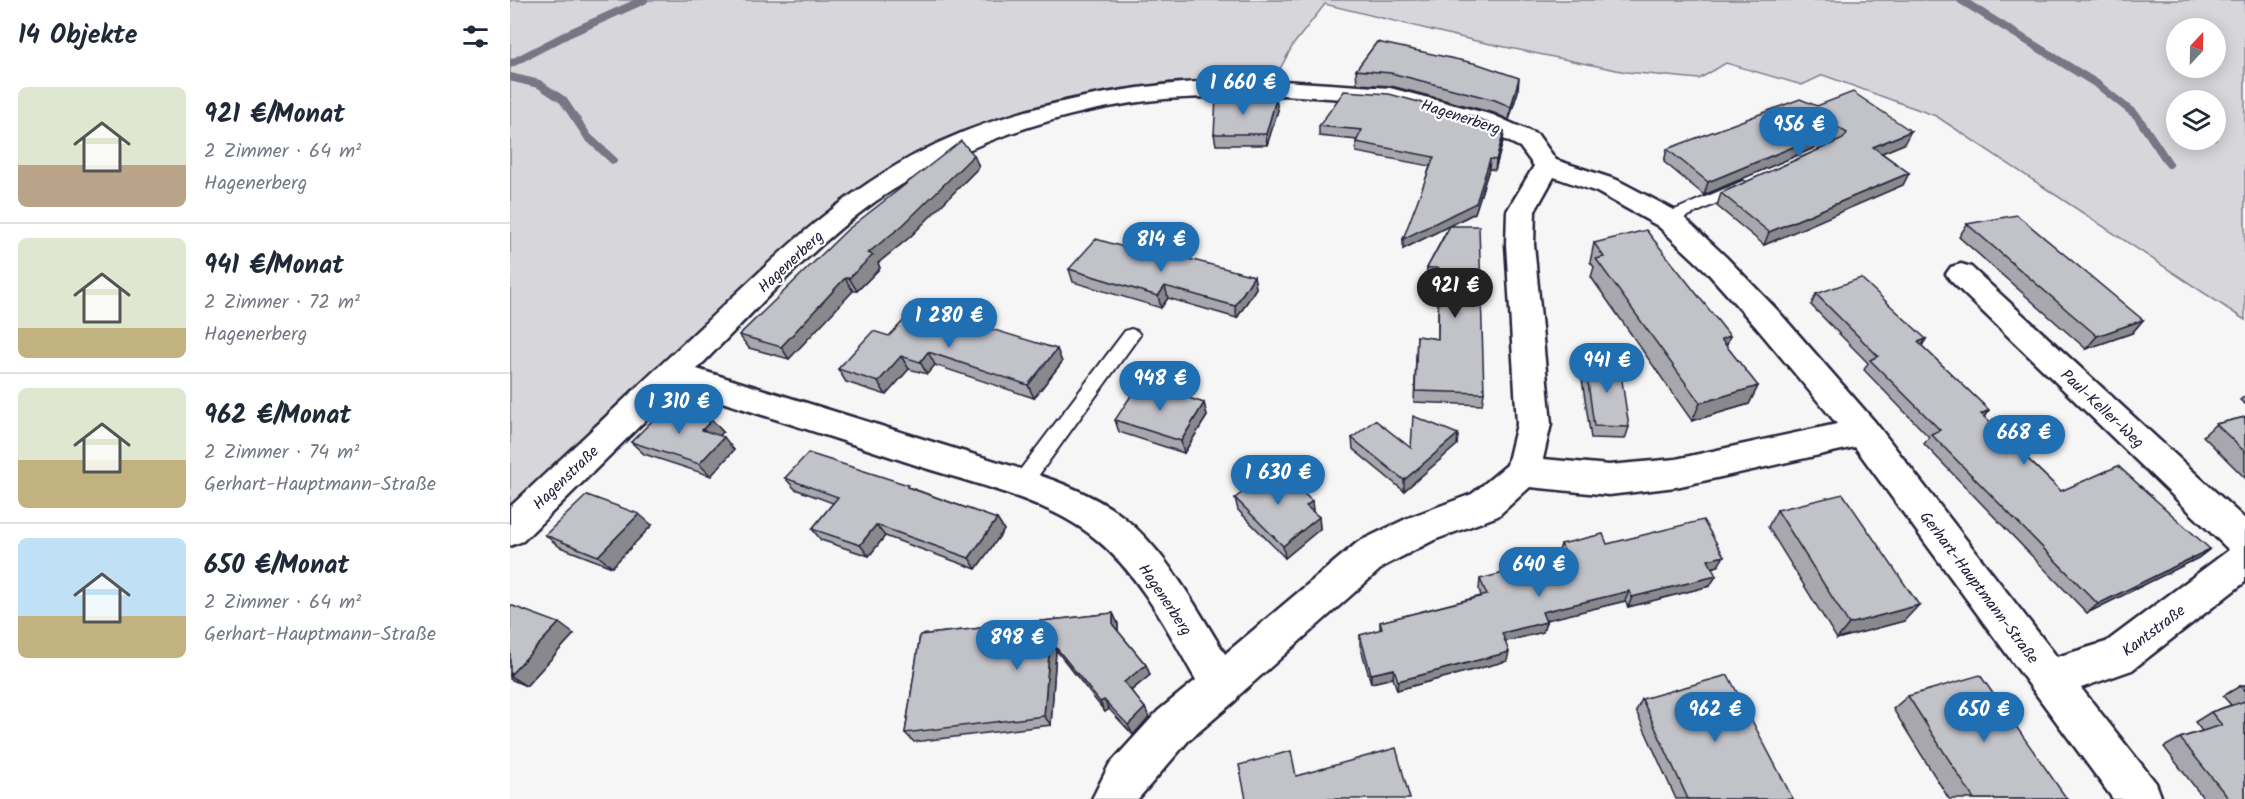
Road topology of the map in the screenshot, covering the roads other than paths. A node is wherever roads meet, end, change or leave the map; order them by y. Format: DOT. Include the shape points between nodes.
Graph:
graph roads {
  1 [pos="1547,166"];
  2 [pos="1755,180"];
  3 [pos="1668,219"];
  4 [pos="1961,274"];
  5 [pos="1131,335"];
  6 [pos="671,373"];
  7 [pos="1863,432"];
  8 [pos="1523,471"];
  9 [pos="1021,484"];
  10 [pos="510,530"];
  11 [pos="2245,542"];
  12 [pos="2245,560"];
  13 [pos="2050,679"];
  14 [pos="1222,686"];
  15 [pos="1114,799"];
  16 [pos="2140,799"];
  1 -- 3 [label="street" via="1607,186"];
  1 -- 6 [label="street, Hagenerberg" via="1529,141 1484,120 1390,95 1283,88 1165,92 1032,118 975,138 906,170 865,196 804,246"];
  1 -- 8 [label="street" via="1521,211 1520,244 1534,424"];
  2 -- 3 [label="lane"];
  3 -- 7 [label="street, Gerhart-Hauptmann-Straße" via="1767,319"];
  4 -- 11 [label="street, Paul-Keller-Weg"];
  5 -- 9 [label="lane"];
  6 -- 9 [label="street, Hagenerberg"];
  6 -- 10 [label="street, Hagenstraße"];
  7 -- 8 [label="street" via="1676,473 1609,480"];
  7 -- 13 [label="street, Gerhart-Hauptmann-Straße"];
  8 -- 14 [label="street" via="1485,505 1371,554"];
  9 -- 14 [label="street, Hagenerberg" via="1110,528 1152,573"];
  12 -- 13 [label="street, Kantstraße" via="2118,657"];
  13 -- 16 [label="street, Gerhart-Hauptmann-Straße"];
  14 -- 15 [label="street" via="1173,726 1124,780"];
}
